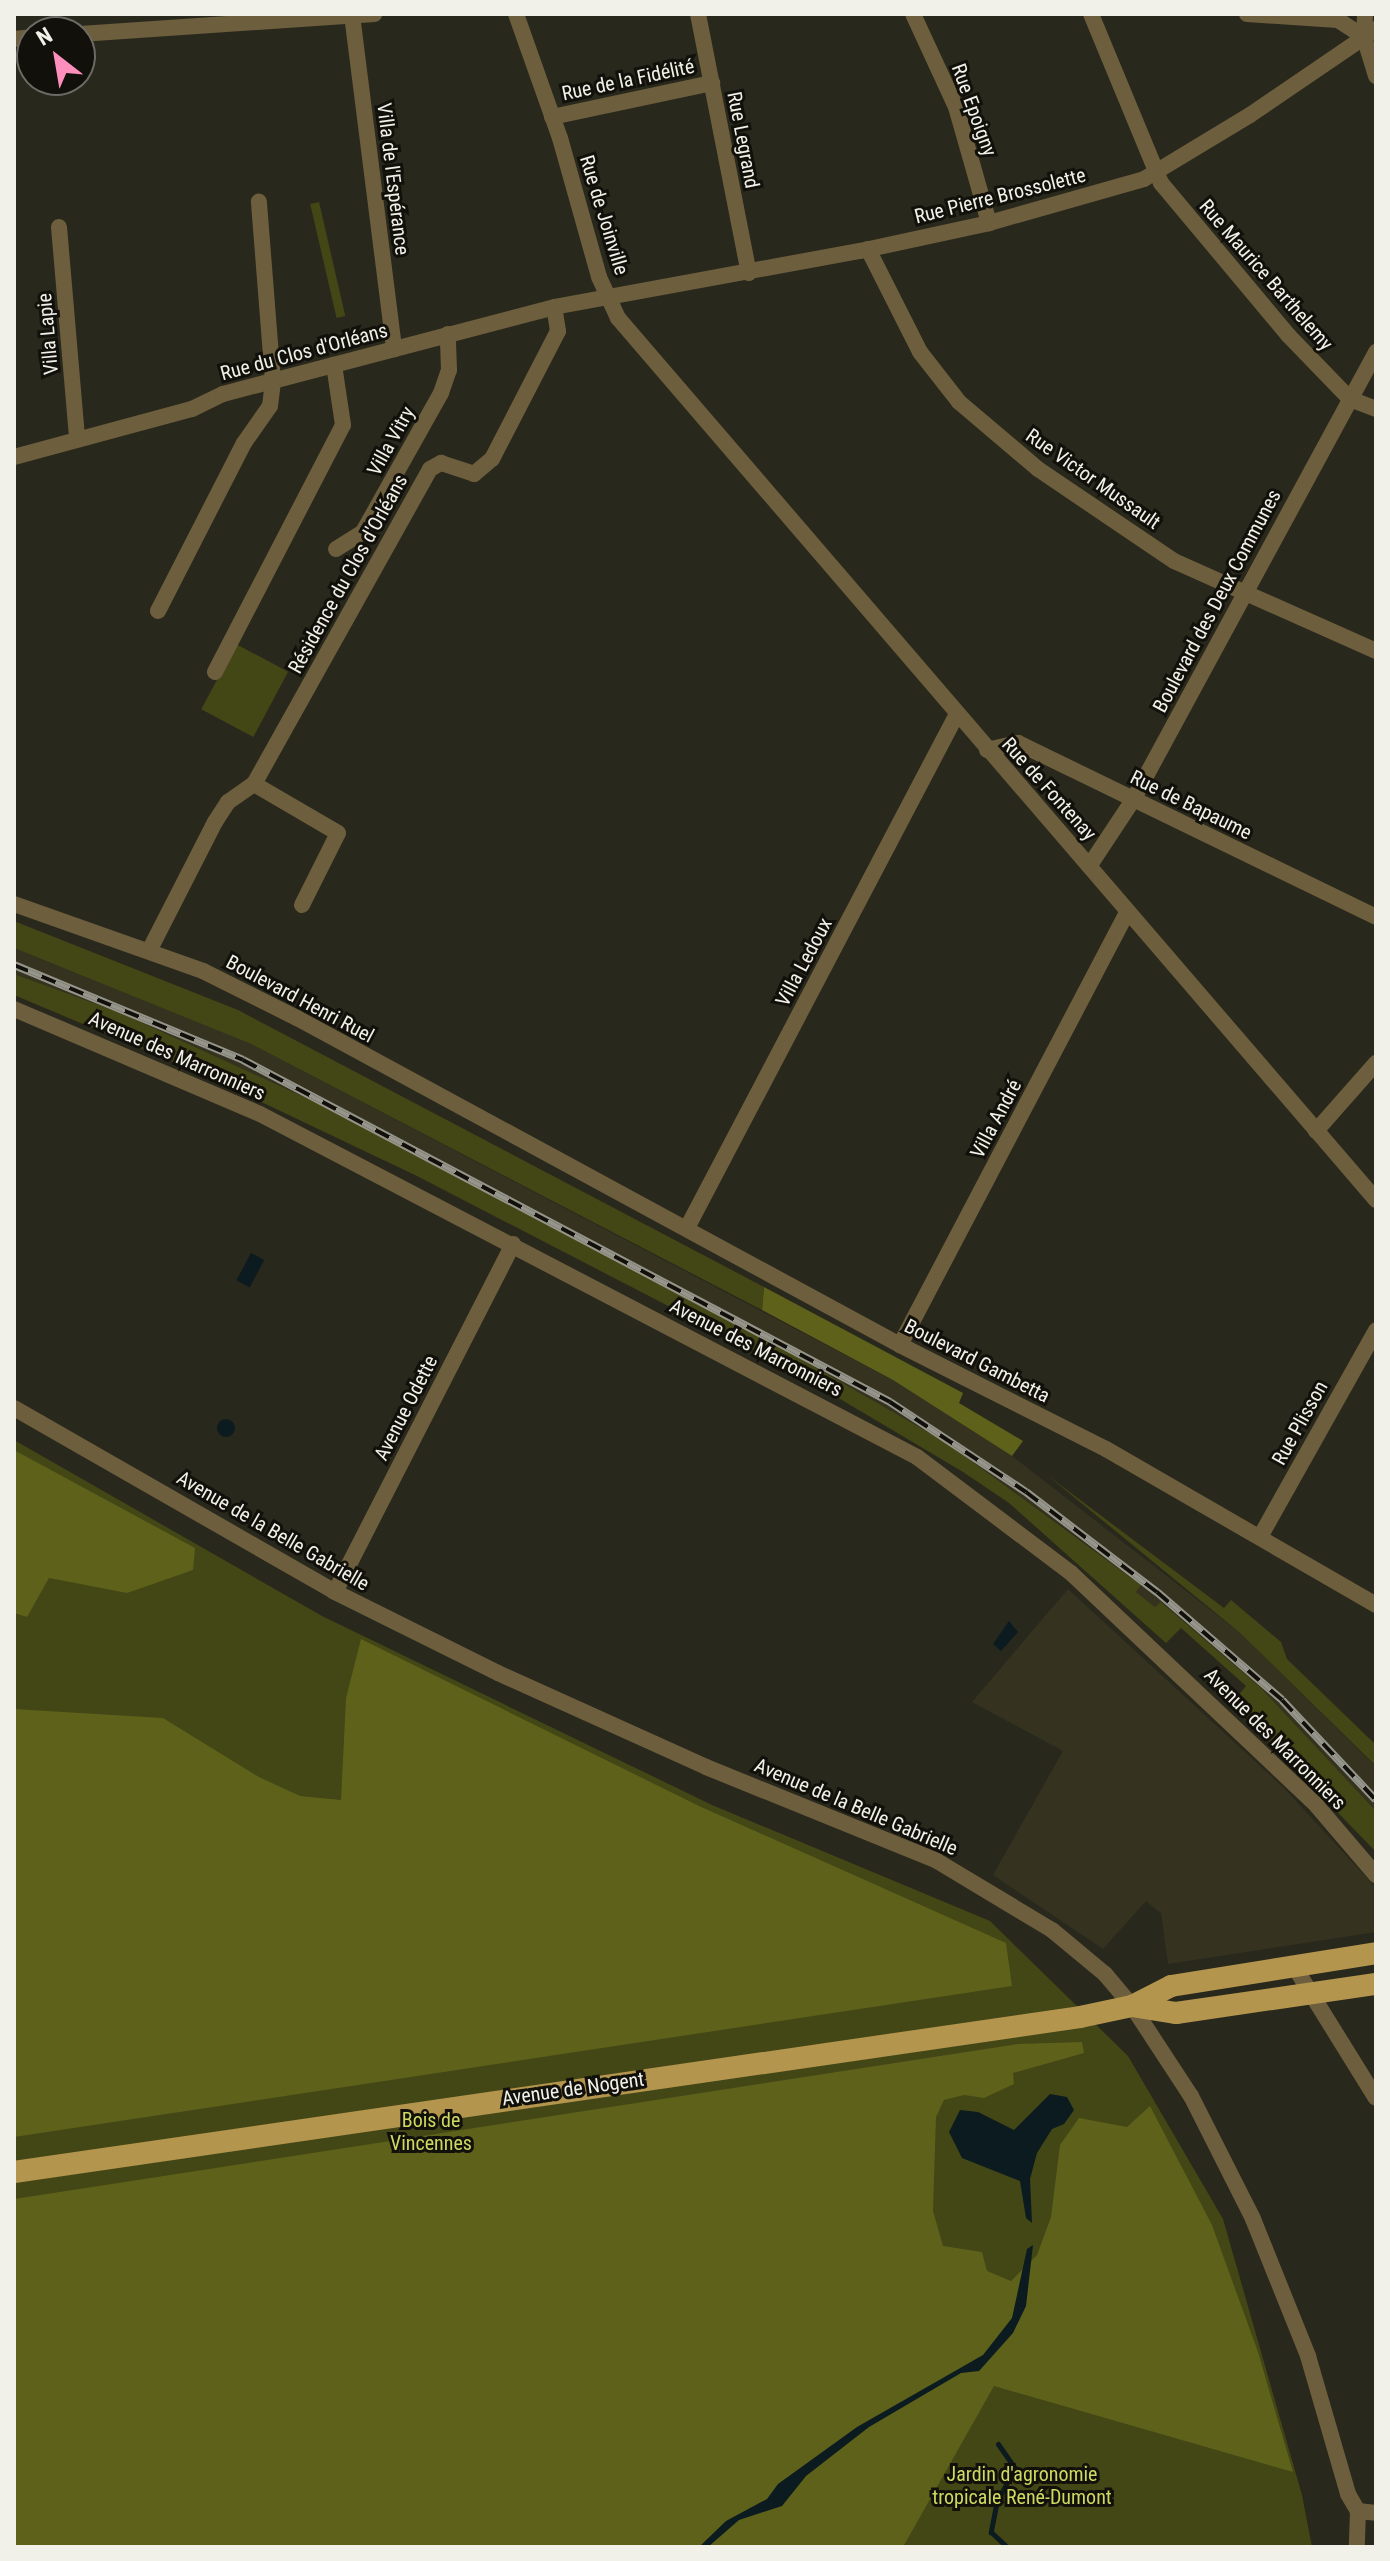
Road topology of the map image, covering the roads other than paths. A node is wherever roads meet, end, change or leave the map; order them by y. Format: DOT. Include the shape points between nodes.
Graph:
graph roads {
  1 [pos="374,14"];
  2 [pos="516,14"];
  3 [pos="698,14"];
  4 [pos="913,14"];
  5 [pos="1091,14"];
  6 [pos="1247,14"];
  7 [pos="1365,14"];
  8 [pos="352,15"];
  9 [pos="96,33"];
  10 [pos="1370,33"];
  11 [pos="1376,76"];
  12 [pos="712,83"];
  13 [pos="552,117"];
  14 [pos="1157,174"];
  15 [pos="259,202"];
  16 [pos="989,223"];
  17 [pos="59,227"];
  18 [pos="868,249"];
  19 [pos="749,273"];
  20 [pos="608,296"];
  21 [pos="554,307"];
  22 [pos="448,334"];
  23 [pos="394,349"];
  24 [pos="1376,352"];
  25 [pos="334,365"];
  26 [pos="273,381"];
  27 [pos="1350,399"];
  28 [pos="692,406"];
  29 [pos="1376,409"];
  30 [pos="77,438"];
  31 [pos="14,457"];
  32 [pos="336,549"];
  33 [pos="1242,594"];
  34 [pos="158,611"];
  35 [pos="1376,651"];
  36 [pos="215,672"];
  37 [pos="957,714"];
  38 [pos="987,750"];
  39 [pos="254,784"];
  40 [pos="1133,800"];
  41 [pos="1090,865"];
  42 [pos="14,904"];
  43 [pos="302,905"];
  44 [pos="1127,912"];
  45 [pos="1376,917"];
  46 [pos="149,951"];
  47 [pos="14,1009"];
  48 [pos="1376,1063"];
  49 [pos="1316,1131"];
  50 [pos="555,1159"];
  51 [pos="1376,1200"];
  52 [pos="687,1228"];
  53 [pos="513,1244"];
  54 [pos="1376,1330"];
  55 [pos="900,1345"];
  56 [pos="14,1408"];
  57 [pos="1260,1537"];
  58 [pos="335,1592"];
  59 [pos="1376,1605"];
  60 [pos="1376,1875"];
  61 [pos="1376,1953"];
  62 [pos="1294,1966"];
  63 [pos="1376,1984"];
  64 [pos="1311,1994"];
  65 [pos="1132,2006"];
  66 [pos="1376,2098"];
  67 [pos="14,2172"];
  68 [pos="1358,2511"];
  69 [pos="1376,2513"];
  70 [pos="1357,2547"];
  1 -- 8 [label="street"];
  2 -- 13 [label="street, Rue de Joinville"];
  3 -- 12 [label="street, Rue Legrand"];
  4 -- 16 [label="street, Rue Epoigny" via="956,107"];
  5 -- 14 [label="street, Rue Maurice Barthelemy"];
  6 -- 10 [label="street" via="1338,20"];
  7 -- 10 [label="street"];
  8 -- 9 [label="street"];
  8 -- 23 [label="street, Villa de l'Espérance"];
  10 -- 11 [label="street"];
  10 -- 14 [label="street, Rue Pierre Brossolette"];
  12 -- 13 [label="street, Rue de la Fidélité"];
  12 -- 19 [label="street, Rue Legrand"];
  13 -- 20 [label="street, Rue de Joinville"];
  14 -- 16 [label="street, Rue Pierre Brossolette"];
  14 -- 27 [label="street, Rue Maurice Barthelemy" via="1232,273"];
  15 -- 26 [label="street"];
  16 -- 18 [label="street, Rue Pierre Brossolette"];
  17 -- 30 [label="street, Villa Lapie"];
  18 -- 19 [label="street, Rue Pierre Brossolette"];
  18 -- 33 [label="street, Rue Victor Mussault" via="920,352 959,402 1038,469 1174,561"];
  19 -- 20 [label="street, Rue Pierre Brossolette"];
  20 -- 21 [label="street, Rue du Clos d'Orléans"];
  20 -- 28 [label="street, Rue de Joinville" via="618,318"];
  21 -- 22 [label="street, Rue du Clos d'Orléans"];
  21 -- 39 [label="street, Résidence du Clos d'Orléans" via="558,331 492,459 474,474 441,463 430,469"];
  22 -- 23 [label="street, Rue du Clos d'Orléans"];
  22 -- 32 [label="street, Villa Vitry" via="449,370 441,393 363,532"];
  23 -- 25 [label="street, Rue du Clos d'Orléans"];
  24 -- 27 [label="street, Boulevard des Deux Communes"];
  25 -- 26 [label="street, Rue du Clos d'Orléans"];
  25 -- 36 [label="street" via="343,425"];
  26 -- 30 [label="street, Rue du Clos d'Orléans" via="192,409"];
  26 -- 34 [label="street" via="270,406 244,443"];
  27 -- 29 [label="street"];
  27 -- 33 [label="street, Boulevard des Deux Communes"];
  28 -- 37 [label="street, Rue de Fontenay"];
  30 -- 31 [label="street, Rue du Clos d'Orléans"];
  33 -- 35 [label="street, Rue Victor Mussault"];
  33 -- 40 [label="street, Boulevard des Deux Communes"];
  37 -- 38 [label="street, Rue de Fontenay"];
  37 -- 52 [label="street, Villa Ledoux"];
  38 -- 40 [label="street, Rue de Bapaume" via="1003,742 1018,743"];
  38 -- 41 [label="street, Rue de Fontenay"];
  39 -- 43 [label="street" via="338,833"];
  39 -- 46 [label="street, Résidence du Clos d'Orléans" via="228,802 215,822"];
  40 -- 41 [label="street, Boulevard des Deux Communes"];
  40 -- 45 [label="street, Rue de Bapaume"];
  41 -- 44 [label="street, Rue de Fontenay"];
  42 -- 46 [label="street, Boulevard Henri Ruel"];
  44 -- 49 [label="street, Rue de Fontenay"];
  44 -- 55 [label="street, Villa André"];
  46 -- 50 [label="street, Boulevard Henri Ruel" via="203,971 297,1018"];
  47 -- 53 [label="street, Avenue des Marronniers" via="260,1114"];
  48 -- 49 [label="street"];
  49 -- 51 [label="street, Rue de Fontenay"];
  50 -- 52 [label="street, Boulevard Gambetta"];
  52 -- 55 [label="street, Boulevard Gambetta"];
  53 -- 58 [label="street, Avenue Odette"];
  53 -- 60 [label="street, Avenue des Marronniers" via="917,1457 1071,1573 1317,1806"];
  54 -- 57 [label="street, Rue Plisson"];
  55 -- 57 [label="street, Boulevard Gambetta" via="1106,1449"];
  56 -- 58 [label="street, Avenue de la Belle Gabrielle"];
  57 -- 59 [label="street, Boulevard Gambetta"];
  58 -- 65 [label="street, Avenue de la Belle Gabrielle" via="585,1713 937,1861 1052,1930"];
  61 -- 62 [label="main road"];
  62 -- 64 [label="street"];
  62 -- 65 [label="main road" via="1171,1986"];
  63 -- 64 [label="main road"];
  64 -- 65 [label="main road" via="1176,2013"];
  64 -- 66 [label="street"];
  65 -- 67 [label="main road, Avenue de Nogent"];
  65 -- 68 [label="street, Avenue de la Belle Gabrielle" via="1191,2096 1253,2219 1308,2356 1348,2494"];
  68 -- 69 [label="street"];
  68 -- 70 [label="street, Avenue de la Belle Gabrielle"];
}
